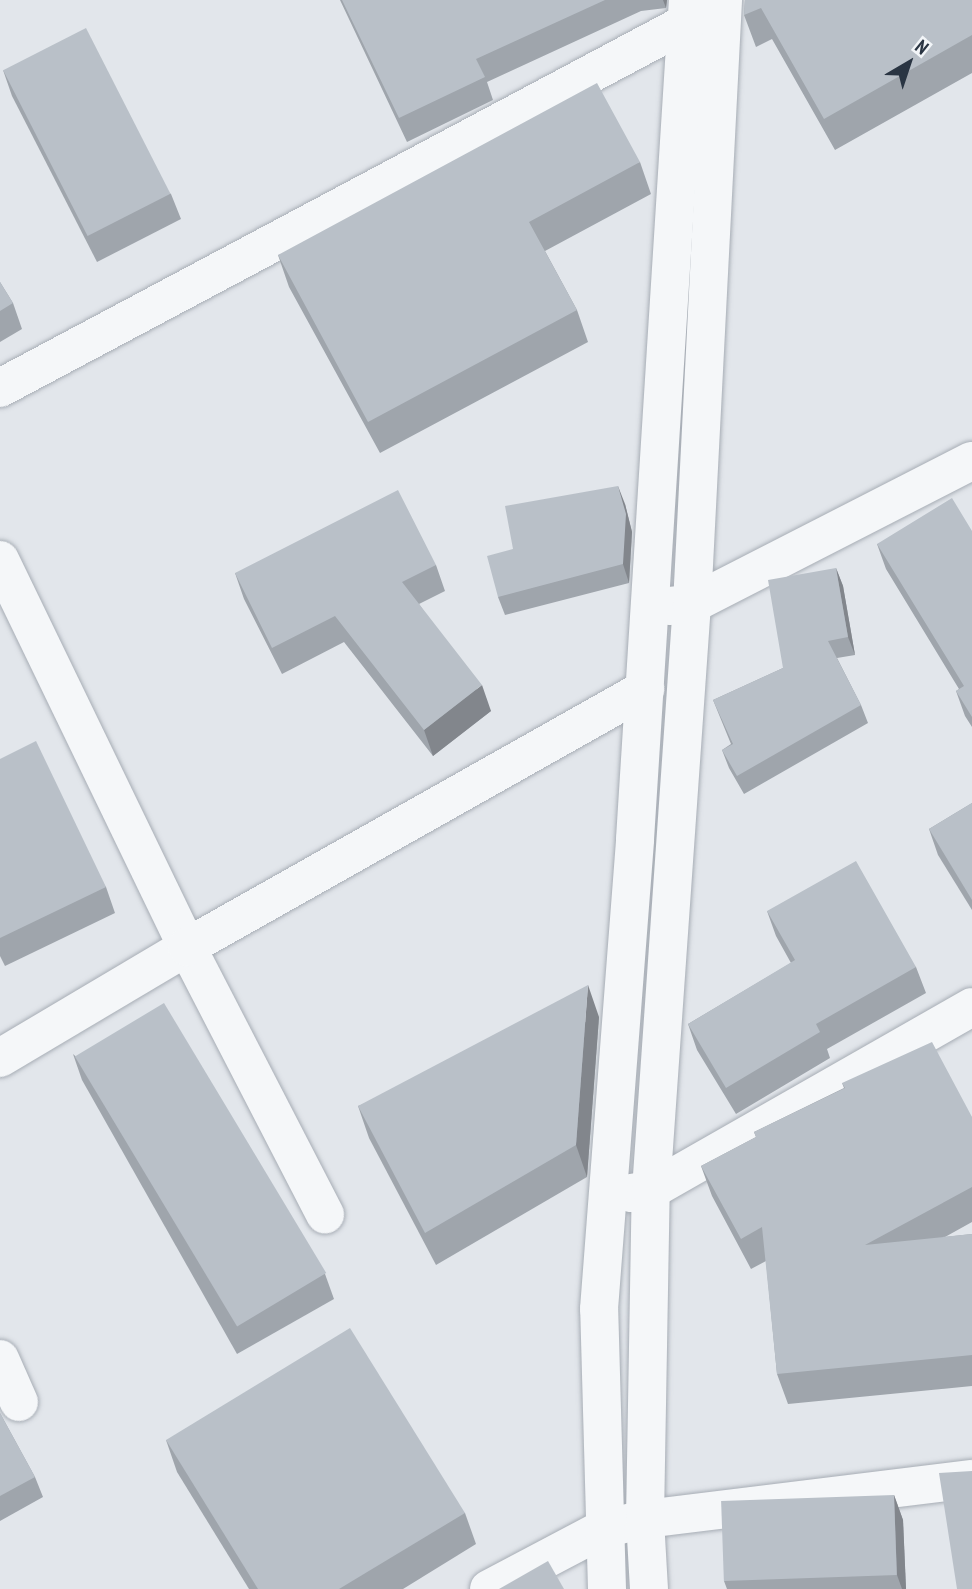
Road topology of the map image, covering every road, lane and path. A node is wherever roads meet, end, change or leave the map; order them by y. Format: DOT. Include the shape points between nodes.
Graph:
graph roads {
  1 [pos="705,6"];
  2 [pos="665,354"];
  3 [pos="705,354"];
  4 [pos="0,388"];
  5 [pos="972,461"];
  6 [pos="0,560"];
  7 [pos="692,604"];
  8 [pos="650,607"];
  9 [pos="645,689"];
  10 [pos="187,947"];
  11 [pos="972,1007"];
  12 [pos="0,1058"];
  13 [pos="651,1190"];
  14 [pos="608,1197"];
  15 [pos="325,1214"];
  16 [pos="0,1359"];
  17 [pos="19,1402"];
  18 [pos="972,1479"];
  19 [pos="645,1519"];
  20 [pos="603,1529"];
  21 [pos="489,1589"];
  22 [pos="607,1589"];
  23 [pos="649,1589"];
  1 -- 2 [label="street"];
  1 -- 3 [label="street"];
  1 -- 4 [label="street"];
  2 -- 3 [label="street"];
  2 -- 8 [label="street"];
  3 -- 7 [label="street"];
  5 -- 7 [label="street"];
  6 -- 10 [label="street"];
  7 -- 8 [label="street"];
  7 -- 13 [label="street"];
  8 -- 9 [label="street"];
  9 -- 10 [label="street"];
  9 -- 14 [label="street"];
  10 -- 12 [label="street"];
  10 -- 15 [label="street"];
  11 -- 13 [label="street"];
  13 -- 14 [label="street"];
  13 -- 19 [label="street"];
  14 -- 20 [label="street" via="599,1309"];
  16 -- 17 [label="street"];
  18 -- 19 [label="street"];
  19 -- 20 [label="street"];
  19 -- 23 [label="street"];
  20 -- 21 [label="street"];
  20 -- 22 [label="street"];
}
